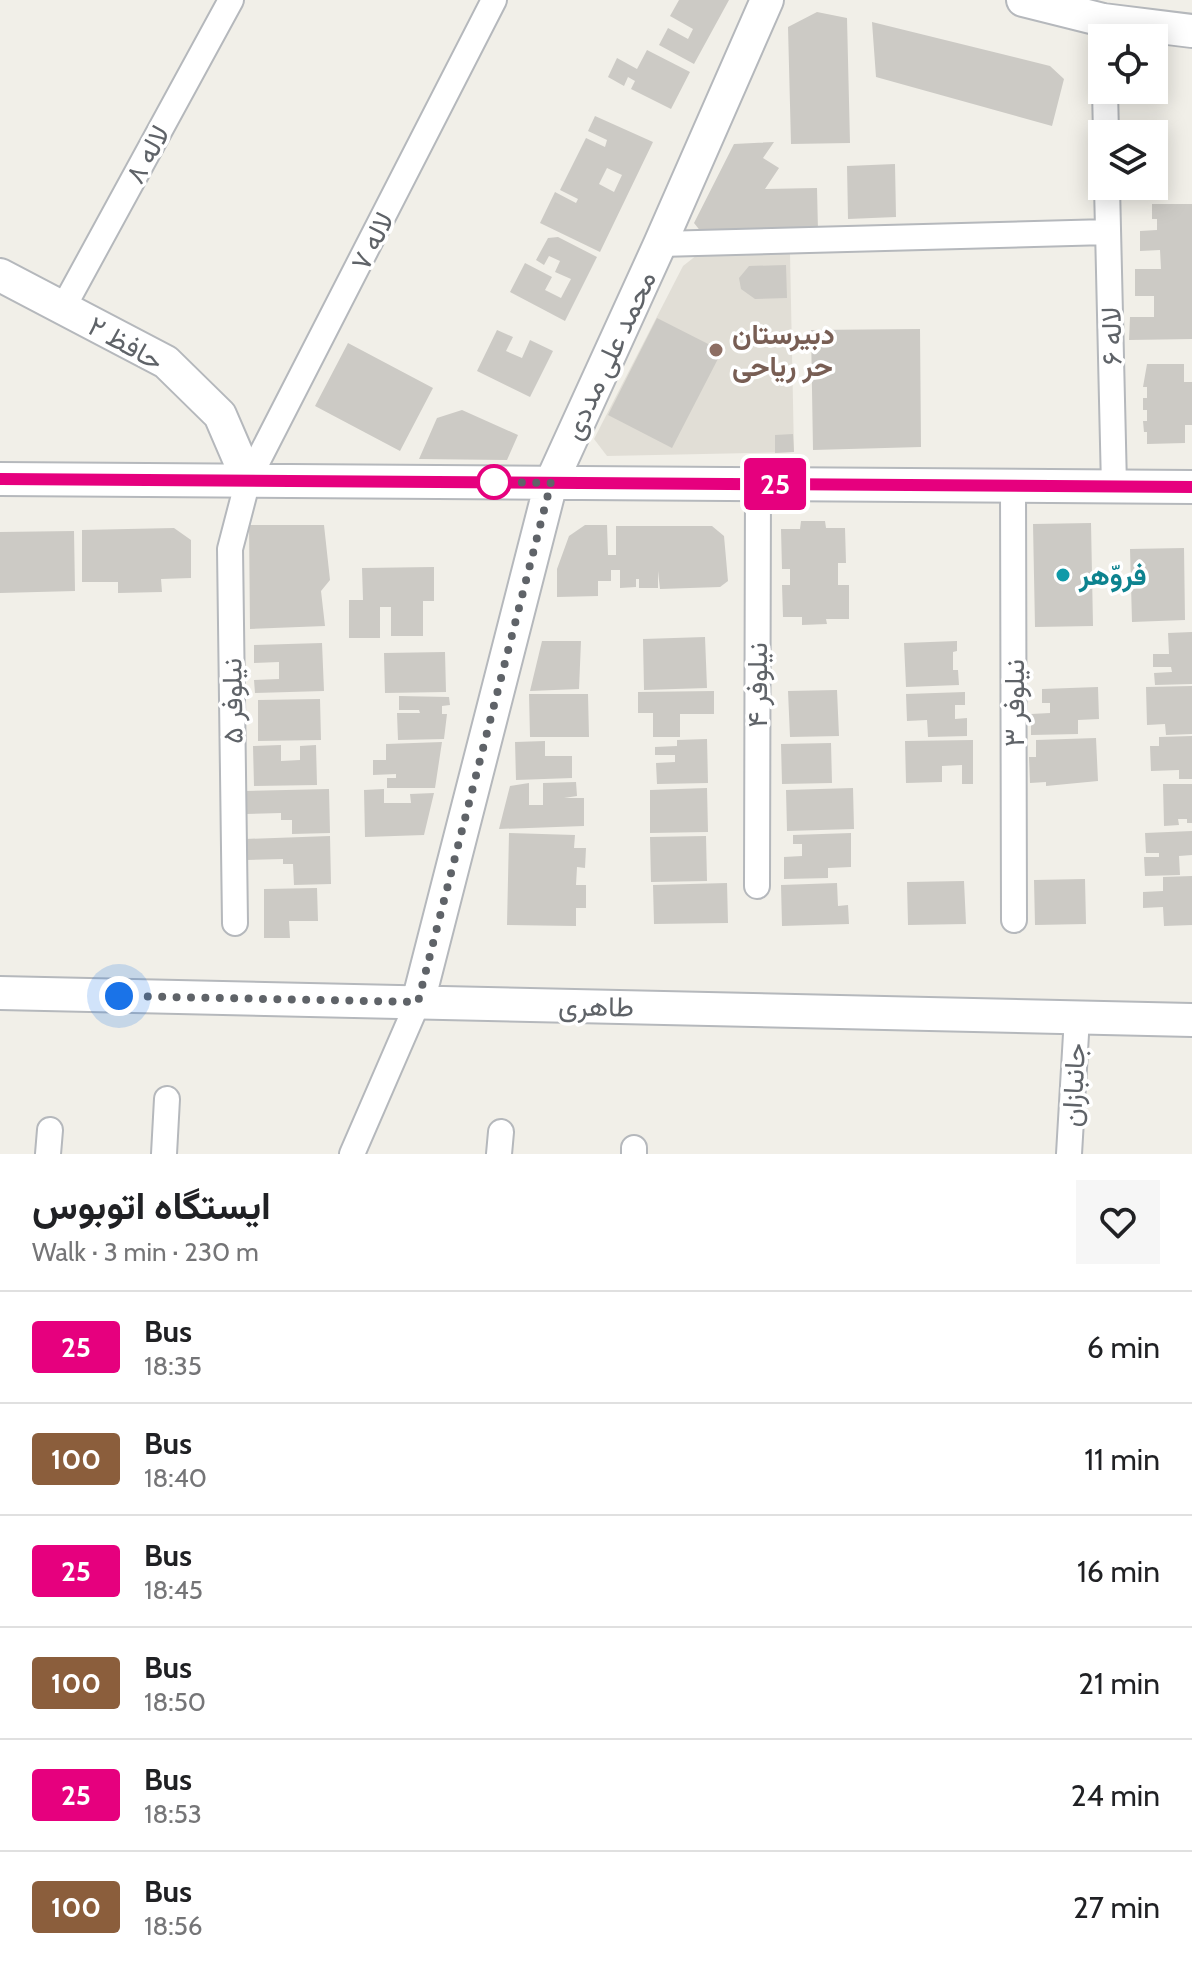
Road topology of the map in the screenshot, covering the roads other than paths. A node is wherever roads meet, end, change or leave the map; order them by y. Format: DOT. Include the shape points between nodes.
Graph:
graph roads {
  1 [pos="231,0"];
  2 [pos="494,0"];
  3 [pos="767,0"];
  4 [pos="1024,0"];
  5 [pos="1089,24"];
  6 [pos="1168,30"];
  7 [pos="1192,31"];
  8 [pos="1107,200"];
  9 [pos="1108,232"];
  10 [pos="660,244"];
  11 [pos="0,275"];
  12 [pos="63,308"];
  13 [pos="0,479"];
  14 [pos="248,480"];
  15 [pos="551,483"];
  16 [pos="758,484"];
  17 [pos="1013,486"];
  18 [pos="1114,486"];
  19 [pos="1192,487"];
  20 [pos="757,886"];
  21 [pos="1014,920"];
  22 [pos="235,923"];
  23 [pos="0,993"];
  24 [pos="418,1002"];
  25 [pos="1077,1017"];
  26 [pos="1192,1020"];
  27 [pos="167,1099"];
  28 [pos="164,1154"];
  29 [pos="352,1154"];
  30 [pos="1069,1154"];
  1 -- 12 [label="street, لاله ۸"];
  2 -- 14 [label="street, لاله ۷"];
  3 -- 10 [label="street, محمد علی مددی"];
  4 -- 5 [label="street"];
  6 -- 7 [label="street"];
  8 -- 9 [label="street, لاله ۶"];
  9 -- 10 [label="street"];
  9 -- 18 [label="street, لاله ۶"];
  10 -- 15 [label="street, محمد علی مددی"];
  11 -- 12 [label="street, حافظ ۲"];
  12 -- 14 [label="street, حافظ ۲" via="166,362 220,415"];
  13 -- 14 [label="street"];
  14 -- 15 [label="street"];
  14 -- 22 [label="street, نیلوفر ۵" via="230,549"];
  15 -- 16 [label="street"];
  15 -- 24 [label="street, محمد علی مددی"];
  16 -- 17 [label="street"];
  16 -- 20 [label="street, نیلوفر ۴"];
  17 -- 18 [label="street"];
  17 -- 21 [label="street, نیلوفر ۳"];
  18 -- 19 [label="street"];
  23 -- 24 [label="street, طاهری"];
  24 -- 25 [label="street, طاهری"];
  24 -- 29 [label="street"];
  25 -- 26 [label="street, طاهری"];
  25 -- 30 [label="street, جانبازان"];
  27 -- 28 [label="street"];
}
